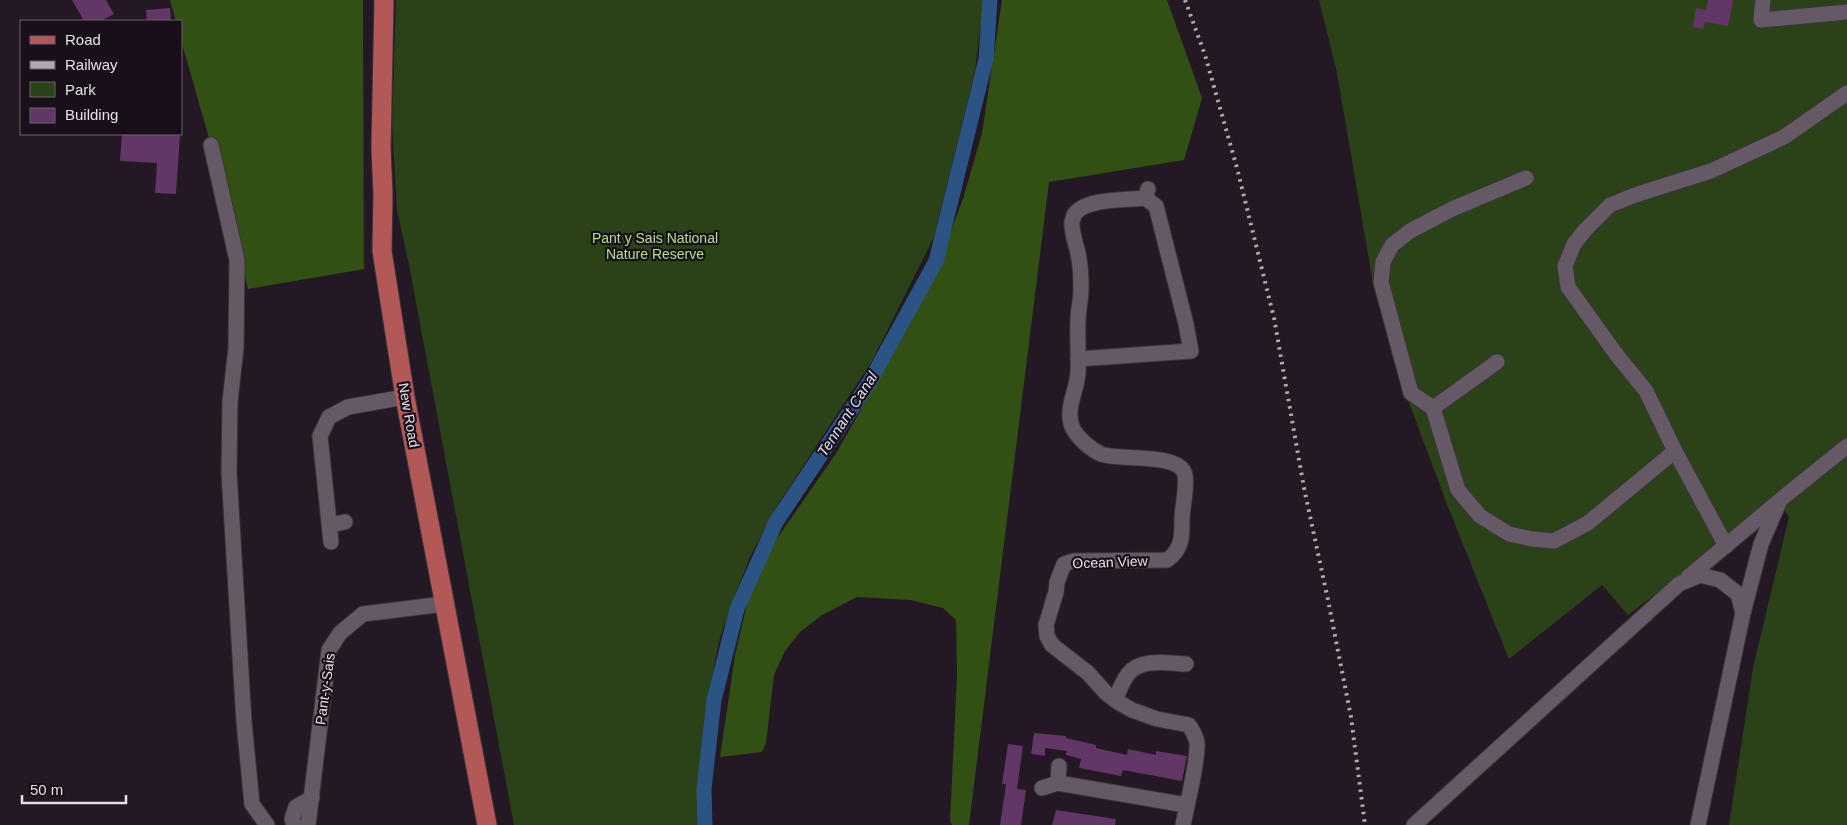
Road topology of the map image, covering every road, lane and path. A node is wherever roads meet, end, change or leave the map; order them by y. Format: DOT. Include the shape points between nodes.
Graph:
graph roads {
  1 [pos="384,0"];
  2 [pos="1763,0"];
  3 [pos="1847,12"];
  4 [pos="1847,92"];
  5 [pos="211,145"];
  6 [pos="1526,178"];
  7 [pos="1078,359"];
  8 [pos="1497,362"];
  9 [pos="406,397"];
  10 [pos="1433,408"];
  11 [pos="1847,446"];
  12 [pos="1675,451"];
  13 [pos="1780,500"];
  14 [pos="331,542"];
  15 [pos="1726,546"];
  16 [pos="1679,584"];
  17 [pos="444,604"];
  18 [pos="1743,613"];
  19 [pos="1186,664"];
  20 [pos="1115,700"];
  21 [pos="1059,766"];
  22 [pos="1058,783"];
  23 [pos="1042,788"];
  24 [pos="312,798"];
  25 [pos="1186,805"];
  26 [pos="267,825"];
  27 [pos="294,825"];
  28 [pos="308,825"];
  29 [pos="487,825"];
  30 [pos="1183,825"];
  31 [pos="1414,825"];
  32 [pos="1698,825"];
  1 -- 9 [label="main road, New Road" via="382,251"];
  2 -- 3 [label="street" via="1761,20"];
  4 -- 12 [label="street" via="1776,141 1711,171 1610,205 1574,244 1565,266 1568,287 1646,391"];
  5 -- 26 [label="street" via="237,260 229,473 251,795 252,804"];
  6 -- 10 [label="street" via="1410,230 1392,245 1383,262 1381,282 1411,393"];
  7 -- 7 [label="street, Ocean View" via="1081,292 1072,222 1075,214 1092,203 1147,193 1156,206 1191,351"];
  7 -- 20 [label="street, Ocean View" via="1070,416 1081,439 1103,454 1168,462 1178,465 1185,473 1182,539 1174,555 1167,560 1074,561 1064,564 1057,582 1046,625 1047,636 1052,645 1088,673"];
  8 -- 10 [label="street"];
  9 -- 14 [label="street" via="348,407 329,418 320,436 338,523"];
  9 -- 17 [label="main road, New Road"];
  10 -- 12 [label="street" via="1458,490 1480,516 1509,534 1532,540 1554,541 1588,523"];
  11 -- 13 [label="street"];
  12 -- 15 [label="street"];
  13 -- 15 [label="street"];
  13 -- 18 [label="street" via="1762,544"];
  15 -- 16 [label="street"];
  16 -- 18 [label="street" via="1700,575 1720,580 1738,594"];
  16 -- 31 [label="street"];
  17 -- 24 [label="street, Pant-y-Sais" via="363,614 340,633 329,650"];
  17 -- 29 [label="main road, New Road"];
  18 -- 32 [label="street"];
  19 -- 20 [label="street" via="1152,663 1134,668"];
  20 -- 25 [label="street, Ocean View" via="1156,719 1188,725 1194,733 1197,742 1195,760"];
  21 -- 22 [label="street"];
  22 -- 23 [label="street"];
  22 -- 25 [label="street"];
  24 -- 27 [label="street" via="296,807 292,820"];
  24 -- 28 [label="street, Pant-y-Sais"];
  25 -- 30 [label="street, Ocean View"];
}
